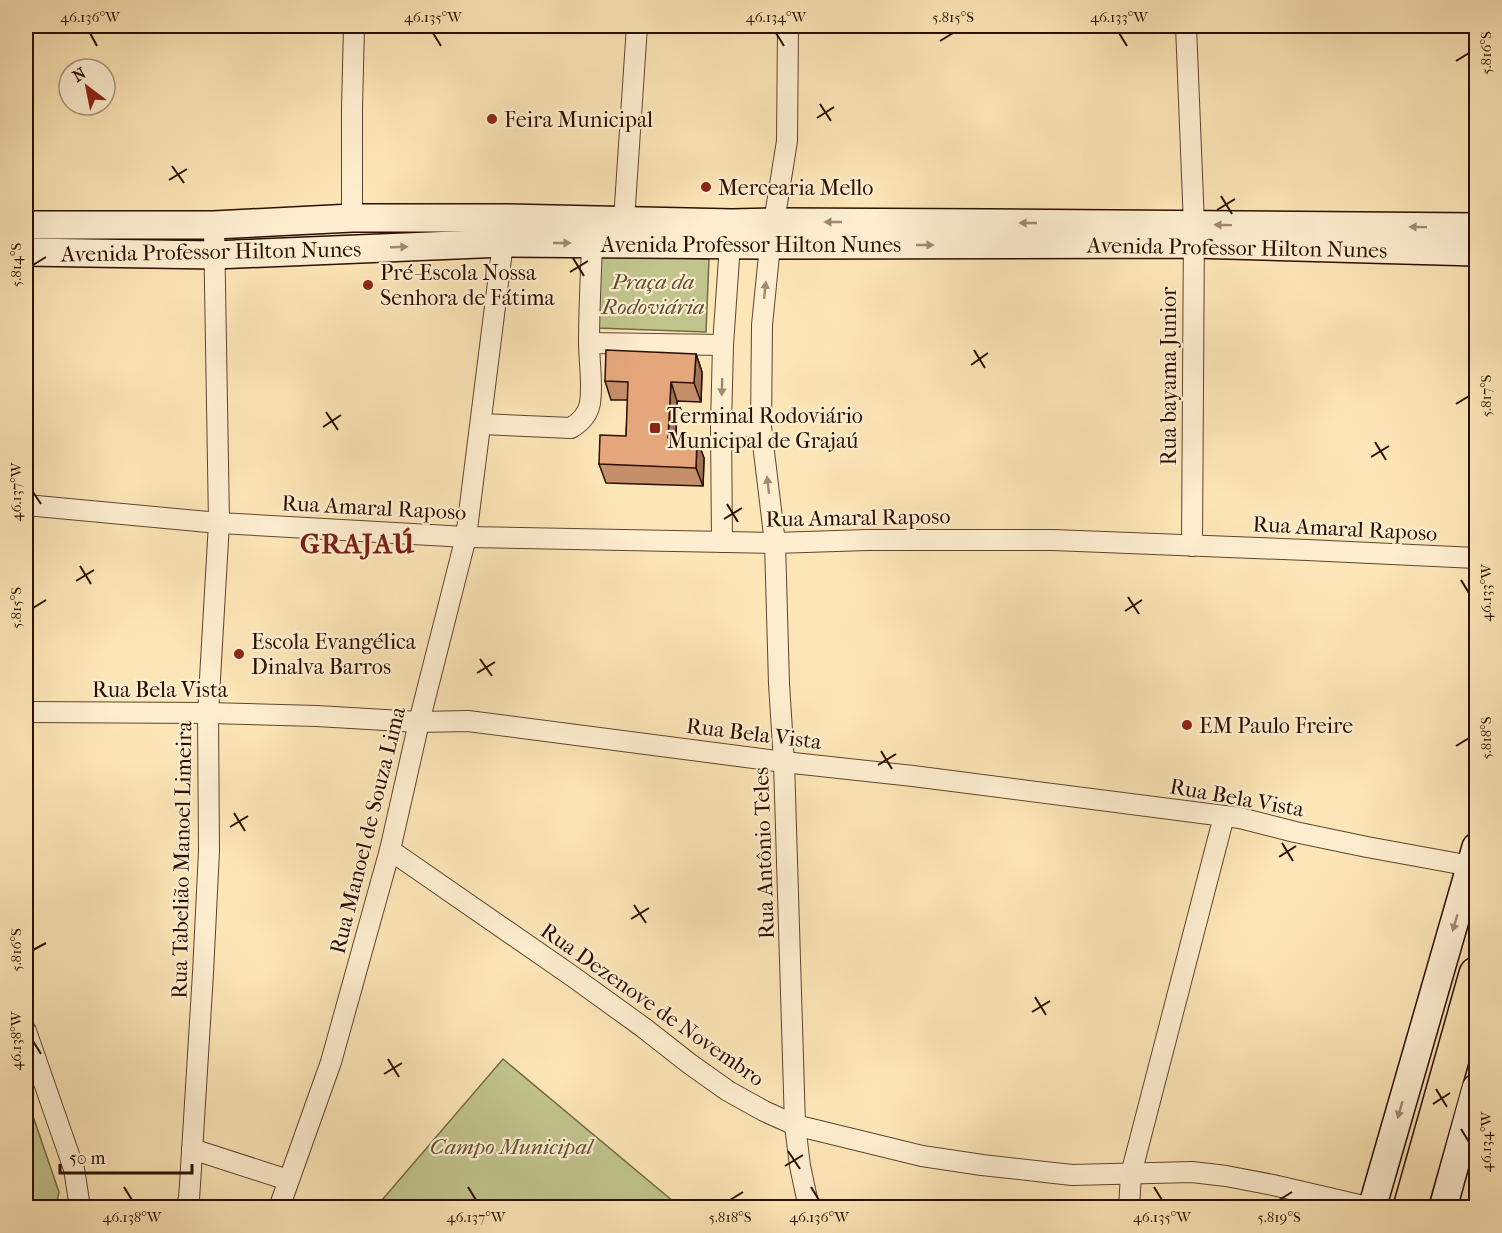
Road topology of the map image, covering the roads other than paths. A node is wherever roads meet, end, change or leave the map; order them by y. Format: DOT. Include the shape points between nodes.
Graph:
graph roads {
  1 [pos="354,26"];
  2 [pos="637,26"];
  3 [pos="788,26"];
  4 [pos="1186,26"];
  5 [pos="352,218"];
  6 [pos="624,220"];
  7 [pos="26,225"];
  8 [pos="214,225"];
  9 [pos="1476,227"];
  10 [pos="504,231"];
  11 [pos="591,231"];
  12 [pos="772,233"];
  13 [pos="731,234"];
  14 [pos="1193,234"];
  15 [pos="26,252"];
  16 [pos="1476,252"];
  17 [pos="215,255"];
  18 [pos="589,343"];
  19 [pos="723,345"];
  20 [pos="481,424"];
  21 [pos="721,425"];
  22 [pos="761,427"];
  23 [pos="26,505"];
  24 [pos="219,523"];
  25 [pos="466,537"];
  26 [pos="722,542"];
  27 [pos="775,543"];
  28 [pos="1192,546"];
  29 [pos="1476,558"];
  30 [pos="26,712"];
  31 [pos="208,713"];
  32 [pos="419,722"];
  33 [pos="784,762"];
  34 [pos="1224,816"];
  35 [pos="390,850"];
  36 [pos="1474,856"];
  37 [pos="1476,974"];
  38 [pos="26,1031"];
  39 [pos="1476,1088"];
  40 [pos="795,1125"];
  41 [pos="1470,1136"];
  42 [pos="192,1149"];
  43 [pos="1131,1174"];
  44 [pos="288,1180"];
  45 [pos="79,1208"];
  46 [pos="185,1208"];
  47 [pos="279,1208"];
  48 [pos="809,1208"];
  49 [pos="1129,1208"];
  50 [pos="1372,1208"];
  51 [pos="1410,1208"];
  52 [pos="1443,1208"];
  1 -- 5 [label="street"];
  2 -- 6 [label="street"];
  3 -- 12 [label="street, Rua Antônio Teles" via="787,141"];
  4 -- 14 [label="street, Rua bayama Junior"];
  5 -- 8 [label="street, Avenida Professor Hilton Nunes"];
  5 -- 10 [label="street, Avenida Professor Hilton Nunes"];
  6 -- 11 [label="street, Avenida Professor Hilton Nunes"];
  6 -- 13 [label="street, Avenida Professor Hilton Nunes"];
  7 -- 8 [label="street, Avenida Professor Hilton Nunes"];
  8 -- 17 [label="street, Rua Tabelião Manoel Limeira"];
  9 -- 14 [label="street, Avenida Professor Hilton Nunes, one-way"];
  10 -- 11 [label="street, Avenida Professor Hilton Nunes"];
  17 -- 10 [label="street, Avenida Professor Hilton Nunes, one-way"];
  10 -- 20 [label="street, Rua Manoel de Souza Lima"];
  11 -- 13 [label="street, Avenida Professor Hilton Nunes"];
  11 -- 18 [label="street"];
  12 -- 13 [label="street, Avenida Professor Hilton Nunes"];
  12 -- 14 [label="street, Avenida Professor Hilton Nunes"];
  22 -- 12 [label="street, Rua Antônio Teles, one-way" via="762,325"];
  13 -- 19 [label="street"];
  14 -- 16 [label="street, Avenida Professor Hilton Nunes"];
  14 -- 28 [label="street, Rua bayama Junior"];
  15 -- 17 [label="street, Avenida Professor Hilton Nunes"];
  17 -- 24 [label="street, Rua Tabelião Manoel Limeira"];
  18 -- 19 [label="street"];
  18 -- 20 [label="street" via="590,403 580,422 571,428"];
  19 -- 21 [label="street, one-way"];
  20 -- 25 [label="street, Rua Manoel de Souza Lima"];
  21 -- 22 [label="street"];
  21 -- 26 [label="street"];
  27 -- 22 [label="street, Rua Antônio Teles, one-way"];
  23 -- 24 [label="street, Rua Amaral Raposo"];
  24 -- 25 [label="street, Rua Amaral Raposo"];
  24 -- 31 [label="street, Rua Tabelião Manoel Limeira"];
  25 -- 26 [label="street, Rua Amaral Raposo"];
  25 -- 32 [label="street, Rua Manoel de Souza Lima"];
  26 -- 27 [label="street, Rua Amaral Raposo"];
  27 -- 28 [label="street, Rua Amaral Raposo" via="1053,540"];
  27 -- 33 [label="street, Rua Antônio Teles"];
  28 -- 29 [label="street, Rua Amaral Raposo"];
  30 -- 31 [label="street, Rua Bela Vista"];
  31 -- 32 [label="street, Rua Bela Vista"];
  31 -- 42 [label="street, Rua Tabelião Manoel Limeira" via="209,851"];
  32 -- 33 [label="street, Rua Bela Vista" via="468,721"];
  32 -- 35 [label="street, Rua Manoel de Souza Lima"];
  33 -- 34 [label="street, Rua Bela Vista"];
  33 -- 40 [label="street, Rua Antônio Teles"];
  34 -- 36 [label="street, Rua Bela Vista" via="1367,847"];
  34 -- 43 [label="street"];
  35 -- 40 [label="street, Rua Dezenove de Novembro" via="572,976 728,1091"];
  35 -- 44 [label="street, Rua Manoel de Souza Lima" via="331,1062"];
  36 -- 50 [label="street, one-way"];
  37 -- 51 [label="highway"];
  38 -- 45 [label="street" via="74,1169"];
  39 -- 41 [label="street"];
  40 -- 43 [label="street, Rua Dezenove de Novembro" via="922,1156 982,1165 1072,1175"];
  40 -- 48 [label="street, Rua Antônio Teles"];
  41 -- 52 [label="street"];
  42 -- 44 [label="street"];
  42 -- 46 [label="street, Rua Tabelião Manoel Limeira"];
  43 -- 49 [label="street"];
  43 -- 50 [label="street, Rua Dezenove de Novembro" via="1172,1171 1226,1176"];
  44 -- 47 [label="street, Rua Manoel de Souza Lima"];
}
